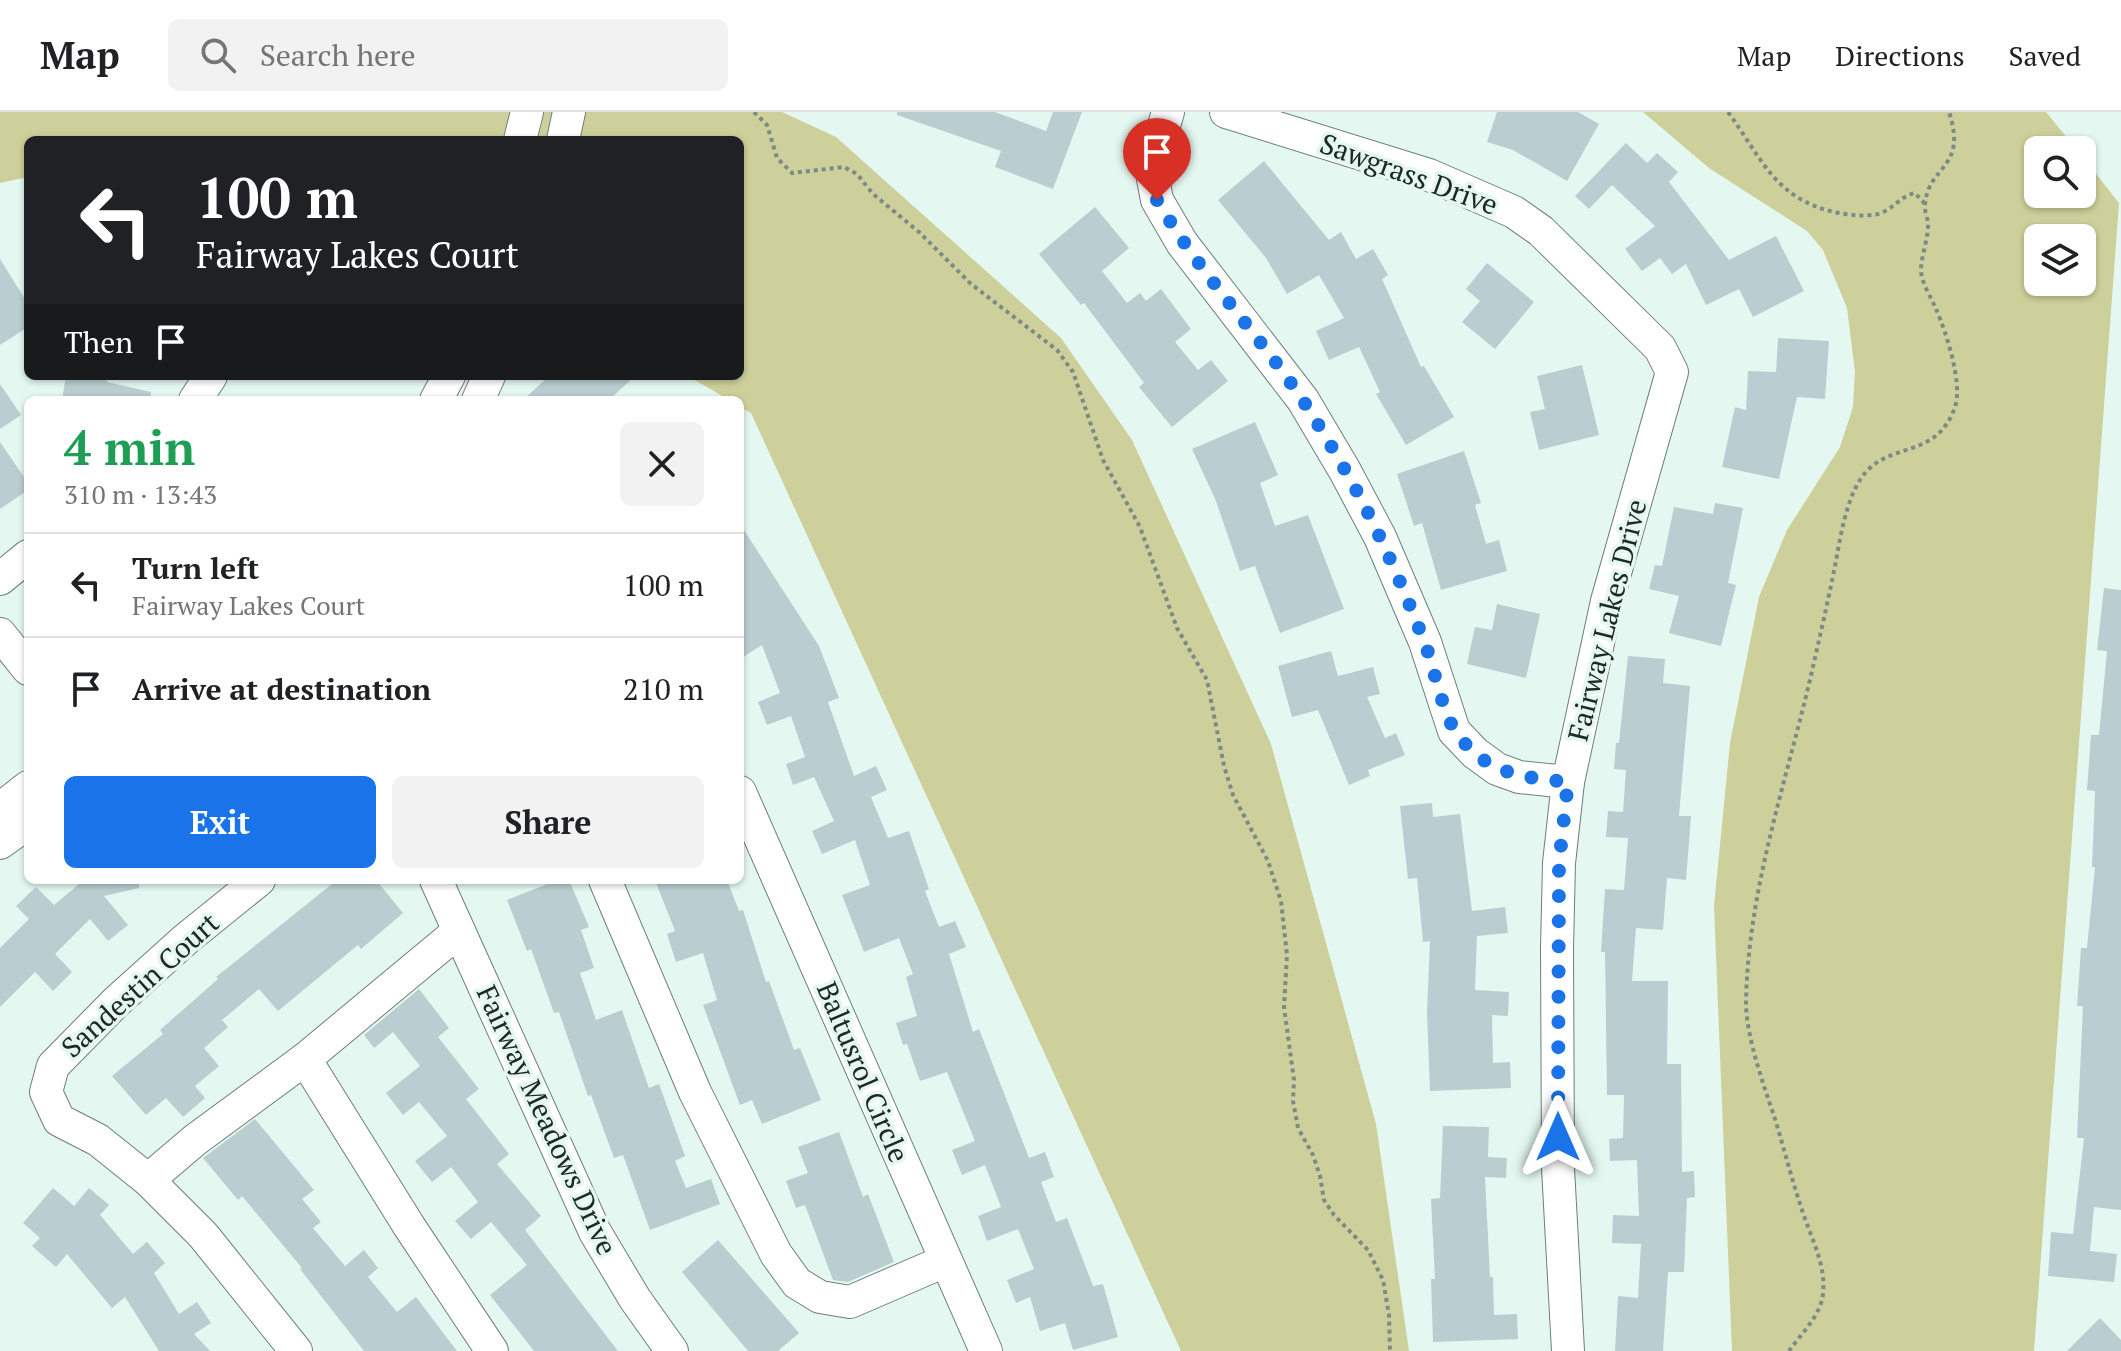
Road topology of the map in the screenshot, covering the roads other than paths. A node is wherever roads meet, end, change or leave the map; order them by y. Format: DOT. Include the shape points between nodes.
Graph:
graph roads {
  1 [pos="527,112"];
  2 [pos="569,112"];
  3 [pos="1168,112"];
  4 [pos="1226,112"];
  5 [pos="521,136"];
  6 [pos="564,136"];
  7 [pos="1672,372"];
  8 [pos="24,559"];
  9 [pos="0,579"];
  10 [pos="0,634"];
  11 [pos="24,664"];
  12 [pos="1568,782"];
  13 [pos="24,790"];
  14 [pos="744,801"];
  15 [pos="0,809"];
  16 [pos="24,826"];
  17 [pos="0,843"];
  18 [pos="254,884"];
  19 [pos="438,884"];
  20 [pos="607,884"];
  21 [pos="459,931"];
  22 [pos="305,1059"];
  23 [pos="148,1180"];
  24 [pos="945,1261"];
  25 [pos="296,1351"];
  26 [pos="492,1351"];
  27 [pos="672,1351"];
  28 [pos="986,1351"];
  29 [pos="1568,1351"];
  1 -- 5 [label="street"];
  2 -- 6 [label="street"];
  3 -- 12 [label="street" via="1151,168 1157,200 1182,243 1303,400 1345,471 1425,642 1454,731 1497,769"];
  4 -- 7 [label="street, Sawgrass Drive" via="1429,175 1514,212 1541,231 1660,348"];
  7 -- 12 [label="street, Fairway Lakes Drive" via="1607,601"];
  8 -- 9 [label="street"];
  10 -- 11 [label="street"];
  12 -- 29 [label="street, Fairway Lakes Drive" via="1557,948 1558,1168"];
  13 -- 15 [label="street"];
  14 -- 24 [label="street, Baltusrol Circle"];
  16 -- 17 [label="street"];
  18 -- 23 [label="street, Sandestin Court" via="116,1002 53,1066 46,1092 59,1120 98,1140"];
  19 -- 21 [label="street, Fairway Meadows Drive"];
  20 -- 24 [label="street" via="695,1092 776,1254 797,1283 820,1297 850,1302"];
  21 -- 22 [label="street"];
  21 -- 27 [label="street, Fairway Meadows Drive" via="595,1232"];
  22 -- 23 [label="street"];
  22 -- 26 [label="street"];
  23 -- 25 [label="street" via="203,1235"];
  24 -- 28 [label="street, Baltusrol Circle"];
}
